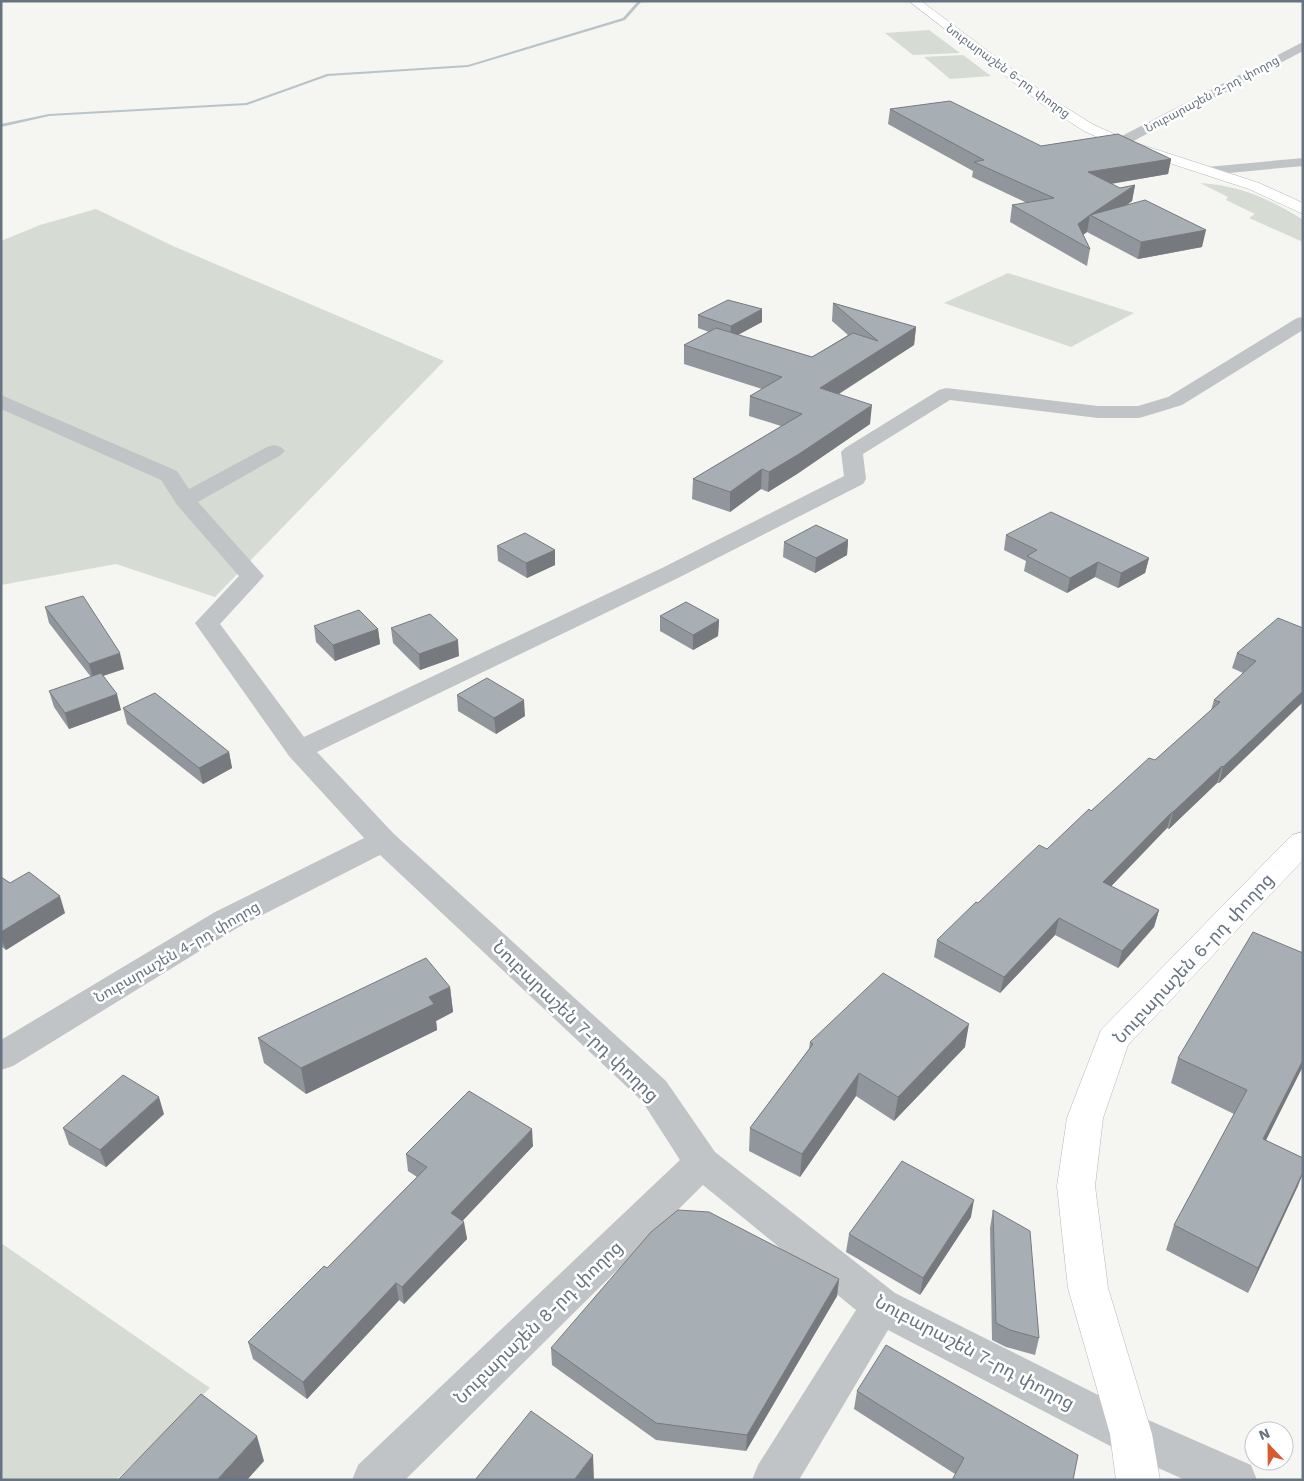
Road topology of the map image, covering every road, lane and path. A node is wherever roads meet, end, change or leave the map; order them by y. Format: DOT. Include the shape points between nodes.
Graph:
graph roads {
  1 [pos="914,1"];
  2 [pos="1303,46"];
  3 [pos="1122,142"];
  4 [pos="1303,162"];
  5 [pos="1207,171"];
  6 [pos="1303,209"];
  7 [pos="1303,322"];
  8 [pos="1,402"];
  9 [pos="274,451"];
  10 [pos="185,500"];
  11 [pos="298,750"];
  12 [pos="383,841"];
  13 [pos="1303,842"];
  14 [pos="1,1057"];
  15 [pos="702,1164"];
  16 [pos="882,1306"];
  17 [pos="1131,1434"];
  18 [pos="374,1480"];
  19 [pos="774,1480"];
  20 [pos="1138,1480"];
  21 [pos="1235,1480"];
  1 -- 3 [label="main road, Նուբարաշեն 6-րդ փողոց" via="1066,116"];
  2 -- 3 [label="street, Նուբարաշեն 2-րդ փողոց"];
  3 -- 5 [label="main road, Նուբարաշեն 6-րդ փողոց"];
  4 -- 5 [label="street"];
  5 -- 6 [label="main road, Նուբարաշեն 6-րդ փողոց" via="1248,183"];
  7 -- 11 [label="street" via="1175,401 1139,412 1098,412 946,394 852,452 855,479 670,573"];
  8 -- 10 [label="street" via="168,476"];
  9 -- 10 [label="street"];
  10 -- 11 [label="street, Նուբարաշեն 7-րդ փողոց" via="252,576 207,622"];
  11 -- 12 [label="street, Նուբարաշեն 7-րդ փողոց"];
  12 -- 14 [label="street, Նուբարաշեն 4-րդ փողոց" via="226,920"];
  12 -- 15 [label="street, Նուբարաշեն 7-րդ փողոց" via="654,1091"];
  13 -- 17 [label="main road, Նուբարաշեն 6-րդ փողոց" via="1113,1039 1085,1118 1076,1186 1088,1288"];
  15 -- 16 [label="street, Նուբարաշեն 7-րդ փողոց"];
  15 -- 18 [label="street, Նուբարաշեն 8-րդ փողոց"];
  16 -- 17 [label="street, Նուբարաշեն 7-րդ փողոց"];
  16 -- 19 [label="street"];
  17 -- 20 [label="main road, Նուբարաշեն 6-րդ փողոց"];
  17 -- 21 [label="street, Նուբարաշեն 7-րդ փողոց"];
}
